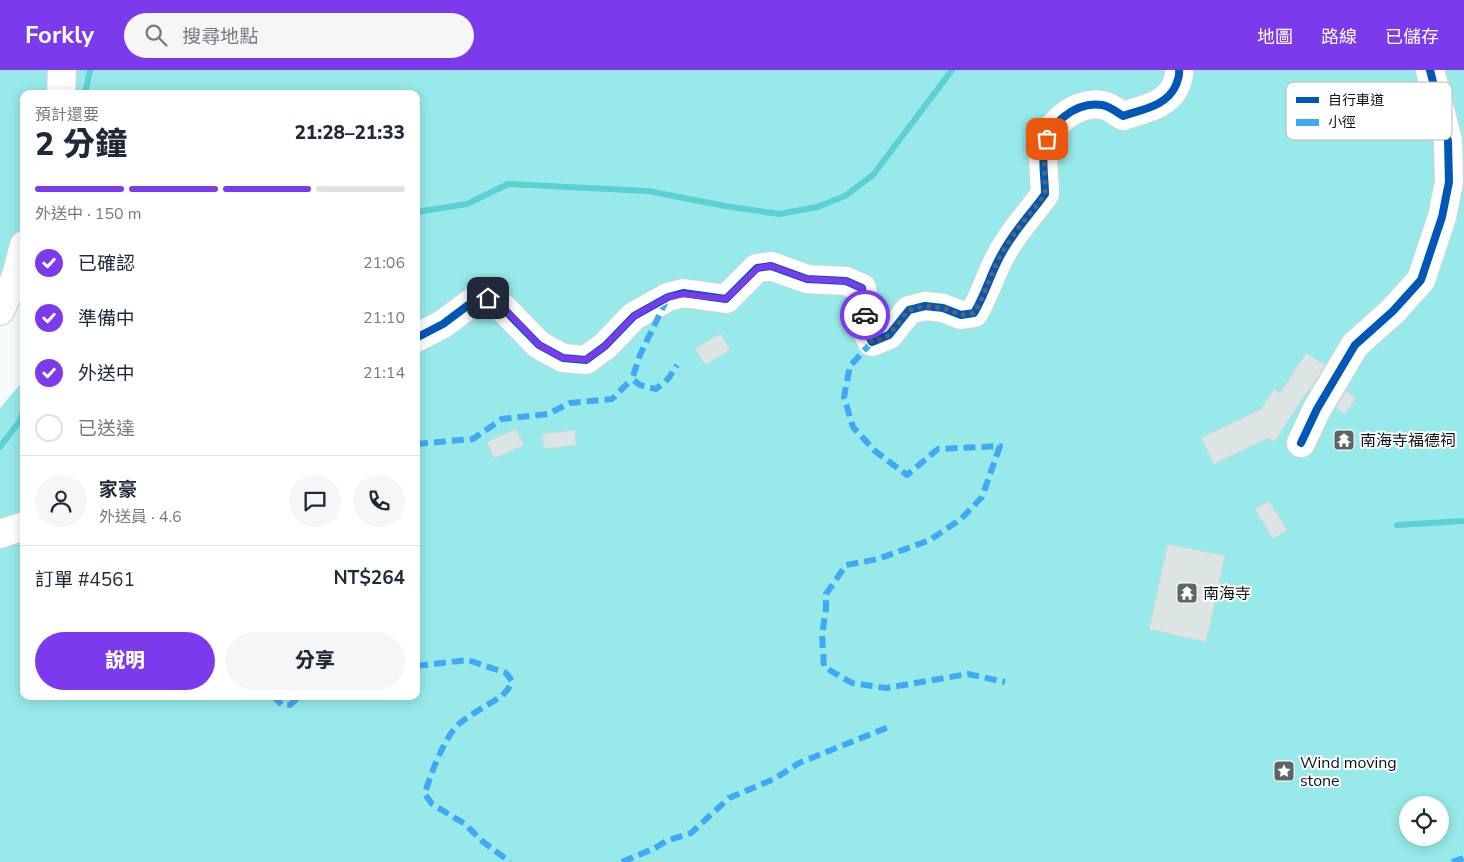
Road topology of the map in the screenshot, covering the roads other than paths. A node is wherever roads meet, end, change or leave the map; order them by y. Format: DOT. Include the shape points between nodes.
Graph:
graph roads {
  1 [pos="62,70"];
  2 [pos="1179,70"];
  3 [pos="61,90"];
  4 [pos="1448,140"];
  5 [pos="20,260"];
  6 [pos="0,311"];
  7 [pos="420,336"];
  8 [pos="1300,443"];
  9 [pos="20,527"];
  10 [pos="0,534"];
  1 -- 3 [label="street"];
  2 -- 7 [label="street" via="1172,94 1160,103 1123,116 1104,105 1088,104 1062,117 1051,129 1044,150 1045,194 1019,225 974,313 961,315 925,306 909,310 889,335 872,342 866,330 862,288 846,281 807,279 771,266 758,268 726,299 683,294 668,297 634,316 605,346 586,360 563,358 539,345 500,304 488,298 475,300 443,324"];
  4 -- 8 [label="street" via="1449,182 1442,217 1421,280 1355,345"];
  5 -- 6 [label="street"];
  9 -- 10 [label="street"];
}
